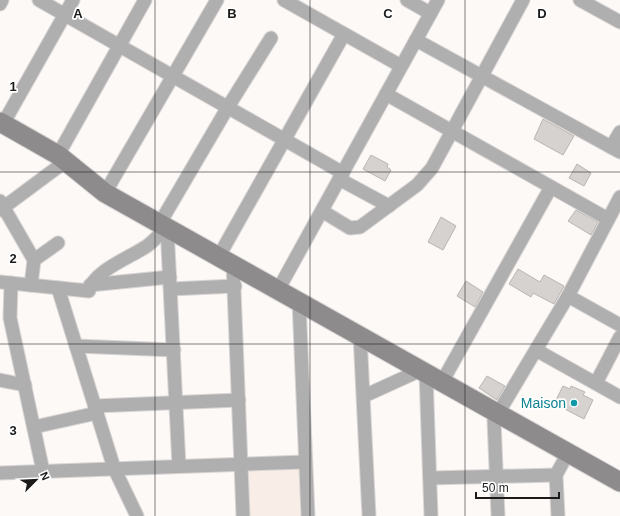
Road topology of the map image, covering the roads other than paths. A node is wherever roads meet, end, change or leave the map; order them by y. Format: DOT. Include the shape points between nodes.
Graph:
graph roads {
  1 [pos="2,0"];
  2 [pos="39,0"];
  3 [pos="73,0"];
  4 [pos="144,0"];
  5 [pos="217,0"];
  6 [pos="284,0"];
  7 [pos="407,0"];
  8 [pos="438,0"];
  9 [pos="523,0"];
  10 [pos="580,0"];
  11 [pos="0,4"];
  12 [pos="430,13"];
  13 [pos="65,15"];
  14 [pos="620,22"];
  15 [pos="344,34"];
  16 [pos="271,38"];
  17 [pos="416,40"];
  18 [pos="119,46"];
  19 [pos="401,66"];
  20 [pos="172,76"];
  21 [pos="482,76"];
  22 [pos="386,94"];
  23 [pos="228,107"];
  24 [pos="3,127"];
  25 [pos="452,131"];
  26 [pos="620,132"];
  27 [pos="285,140"];
  28 [pos="616,150"];
  29 [pos="62,158"];
  30 [pos="341,176"];
  31 [pos="551,187"];
  32 [pos="105,193"];
  33 [pos="620,197"];
  34 [pos="1,206"];
  35 [pos="389,206"];
  36 [pos="322,211"];
  37 [pos="608,219"];
  38 [pos="164,225"];
  39 [pos="58,243"];
  40 [pos="34,260"];
  41 [pos="226,260"];
  42 [pos="6,282"];
  43 [pos="170,283"];
  44 [pos="31,285"];
  45 [pos="90,285"];
  46 [pos="235,286"];
  47 [pos="58,288"];
  48 [pos="278,290"];
  49 [pos="568,296"];
  50 [pos="299,301"];
  51 [pos="620,325"];
  52 [pos="360,335"];
  53 [pos="620,337"];
  54 [pos="76,346"];
  55 [pos="174,350"];
  56 [pos="536,350"];
  57 [pos="430,375"];
  58 [pos="0,380"];
  59 [pos="596,384"];
  60 [pos="24,385"];
  61 [pos="364,396"];
  62 [pos="620,397"];
  63 [pos="239,400"];
  64 [pos="176,402"];
  65 [pos="96,410"];
  66 [pos="498,414"];
  67 [pos="34,427"];
  68 [pos="568,453"];
  69 [pos="306,462"];
  70 [pos="241,464"];
  71 [pos="179,466"];
  72 [pos="114,468"];
  73 [pos="43,471"];
  74 [pos="0,472"];
  75 [pos="556,475"];
  76 [pos="496,476"];
  77 [pos="430,478"];
  78 [pos="620,482"];
  79 [pos="137,516"];
  80 [pos="243,516"];
  81 [pos="308,516"];
  82 [pos="369,516"];
  83 [pos="431,516"];
  84 [pos="498,516"];
  85 [pos="558,516"];
  1 -- 11 [label="street"];
  2 -- 13 [label="street"];
  3 -- 13 [label="street"];
  4 -- 18 [label="street"];
  5 -- 20 [label="street"];
  6 -- 15 [label="street"];
  7 -- 12 [label="street"];
  8 -- 12 [label="street"];
  9 -- 21 [label="street"];
  10 -- 14 [label="street"];
  12 -- 17 [label="street"];
  13 -- 18 [label="street"];
  13 -- 24 [label="street"];
  15 -- 19 [label="street"];
  15 -- 27 [label="street"];
  16 -- 23 [label="street"];
  17 -- 19 [label="street"];
  17 -- 21 [label="street"];
  18 -- 20 [label="street"];
  18 -- 29 [label="street"];
  19 -- 22 [label="street"];
  20 -- 23 [label="street"];
  20 -- 32 [label="street"];
  21 -- 25 [label="street"];
  21 -- 28 [label="street"];
  22 -- 25 [label="street"];
  22 -- 30 [label="street"];
  23 -- 27 [label="street"];
  23 -- 38 [label="street"];
  24 -- 29 [label="street"];
  25 -- 31 [label="street"];
  25 -- 35 [label="street" via="432,168 417,185"];
  26 -- 28 [label="street"];
  27 -- 30 [label="street"];
  27 -- 41 [label="street"];
  29 -- 32 [label="street"];
  29 -- 34 [label="street"];
  30 -- 35 [label="street"];
  30 -- 36 [label="street"];
  31 -- 37 [label="street"];
  31 -- 57 [label="street"];
  32 -- 38 [label="street"];
  33 -- 37 [label="street"];
  34 -- 40 [label="street"];
  35 -- 36 [label="street" via="360,227 350,228"];
  36 -- 48 [label="street"];
  37 -- 49 [label="street"];
  38 -- 41 [label="street"];
  38 -- 43 [label="street"];
  38 -- 45 [label="street" via="147,246 107,269"];
  39 -- 40 [label="street"];
  40 -- 44 [label="street"];
  41 -- 46 [label="street"];
  41 -- 48 [label="street"];
  42 -- 44 [label="street"];
  42 -- 60 [label="street" via="10,318"];
  43 -- 45 [label="street"];
  43 -- 46 [label="street"];
  43 -- 55 [label="street"];
  44 -- 47 [label="street"];
  45 -- 47 [label="street" via="89,291"];
  46 -- 63 [label="street"];
  47 -- 54 [label="street"];
  48 -- 50 [label="street"];
  49 -- 51 [label="street"];
  49 -- 56 [label="street"];
  50 -- 52 [label="street"];
  50 -- 69 [label="street"];
  52 -- 57 [label="street"];
  52 -- 61 [label="street"];
  53 -- 59 [label="street"];
  54 -- 55 [label="street"];
  54 -- 65 [label="street"];
  55 -- 64 [label="street"];
  56 -- 59 [label="street"];
  56 -- 66 [label="street"];
  57 -- 61 [label="street"];
  57 -- 66 [label="street"];
  57 -- 77 [label="street"];
  58 -- 60 [label="street"];
  59 -- 62 [label="street"];
  60 -- 67 [label="street"];
  61 -- 82 [label="street"];
  63 -- 64 [label="street"];
  63 -- 70 [label="street"];
  64 -- 65 [label="street"];
  64 -- 71 [label="street"];
  65 -- 67 [label="street"];
  65 -- 72 [label="street"];
  66 -- 68 [label="street"];
  66 -- 76 [label="street" via="494,420"];
  67 -- 73 [label="street"];
  68 -- 75 [label="street"];
  68 -- 78 [label="street"];
  69 -- 70 [label="street"];
  69 -- 81 [label="street"];
  70 -- 71 [label="street"];
  70 -- 80 [label="street"];
  71 -- 72 [label="street"];
  72 -- 73 [label="street"];
  72 -- 79 [label="street"];
  73 -- 74 [label="street"];
  75 -- 76 [label="street"];
  75 -- 85 [label="street"];
  76 -- 77 [label="street"];
  76 -- 84 [label="street"];
  77 -- 83 [label="street"];
}
